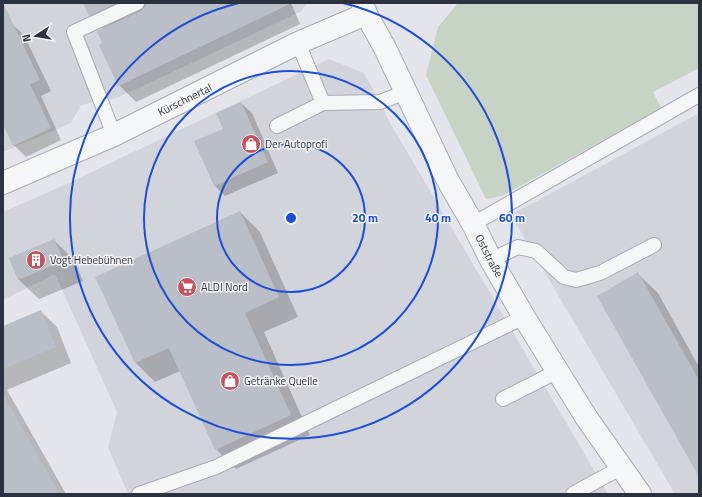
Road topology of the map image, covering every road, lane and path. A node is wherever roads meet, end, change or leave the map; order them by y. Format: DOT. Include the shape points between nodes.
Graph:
graph roads {
  1 [pos="137,3"];
  2 [pos="364,9"];
  3 [pos="298,43"];
  4 [pos="406,92"];
  5 [pos="699,95"];
  6 [pos="323,103"];
  7 [pos="277,126"];
  8 [pos="114,135"];
  9 [pos="3,183"];
  10 [pos="473,224"];
  11 [pos="654,245"];
  12 [pos="491,260"];
  13 [pos="524,317"];
  14 [pos="558,371"];
  15 [pos="503,399"];
  16 [pos="622,466"];
  17 [pos="139,494"];
  18 [pos="573,494"];
  19 [pos="640,494"];
  1 -- 8 [label="lane" via="74,32"];
  2 -- 3 [label="street, Kürschnertal"];
  2 -- 4 [label="street, Oststraße"];
  3 -- 6 [label="lane"];
  3 -- 8 [label="street, Kürschnertal"];
  4 -- 6 [label="lane" via="380,102"];
  4 -- 10 [label="street, Oststraße" via="447,179"];
  5 -- 10 [label="lane"];
  6 -- 7 [label="lane"];
  8 -- 9 [label="street, Kürschnertal"];
  10 -- 12 [label="street, Oststraße"];
  11 -- 12 [label="lane" via="600,273 576,280 564,277 536,251 518,247"];
  12 -- 13 [label="street, Oststraße"];
  13 -- 14 [label="street, Oststraße"];
  13 -- 17 [label="lane" via="216,467"];
  14 -- 15 [label="lane"];
  14 -- 16 [label="street, Oststraße" via="586,417"];
  16 -- 18 [label="lane"];
  16 -- 19 [label="street, Oststraße"];
}
